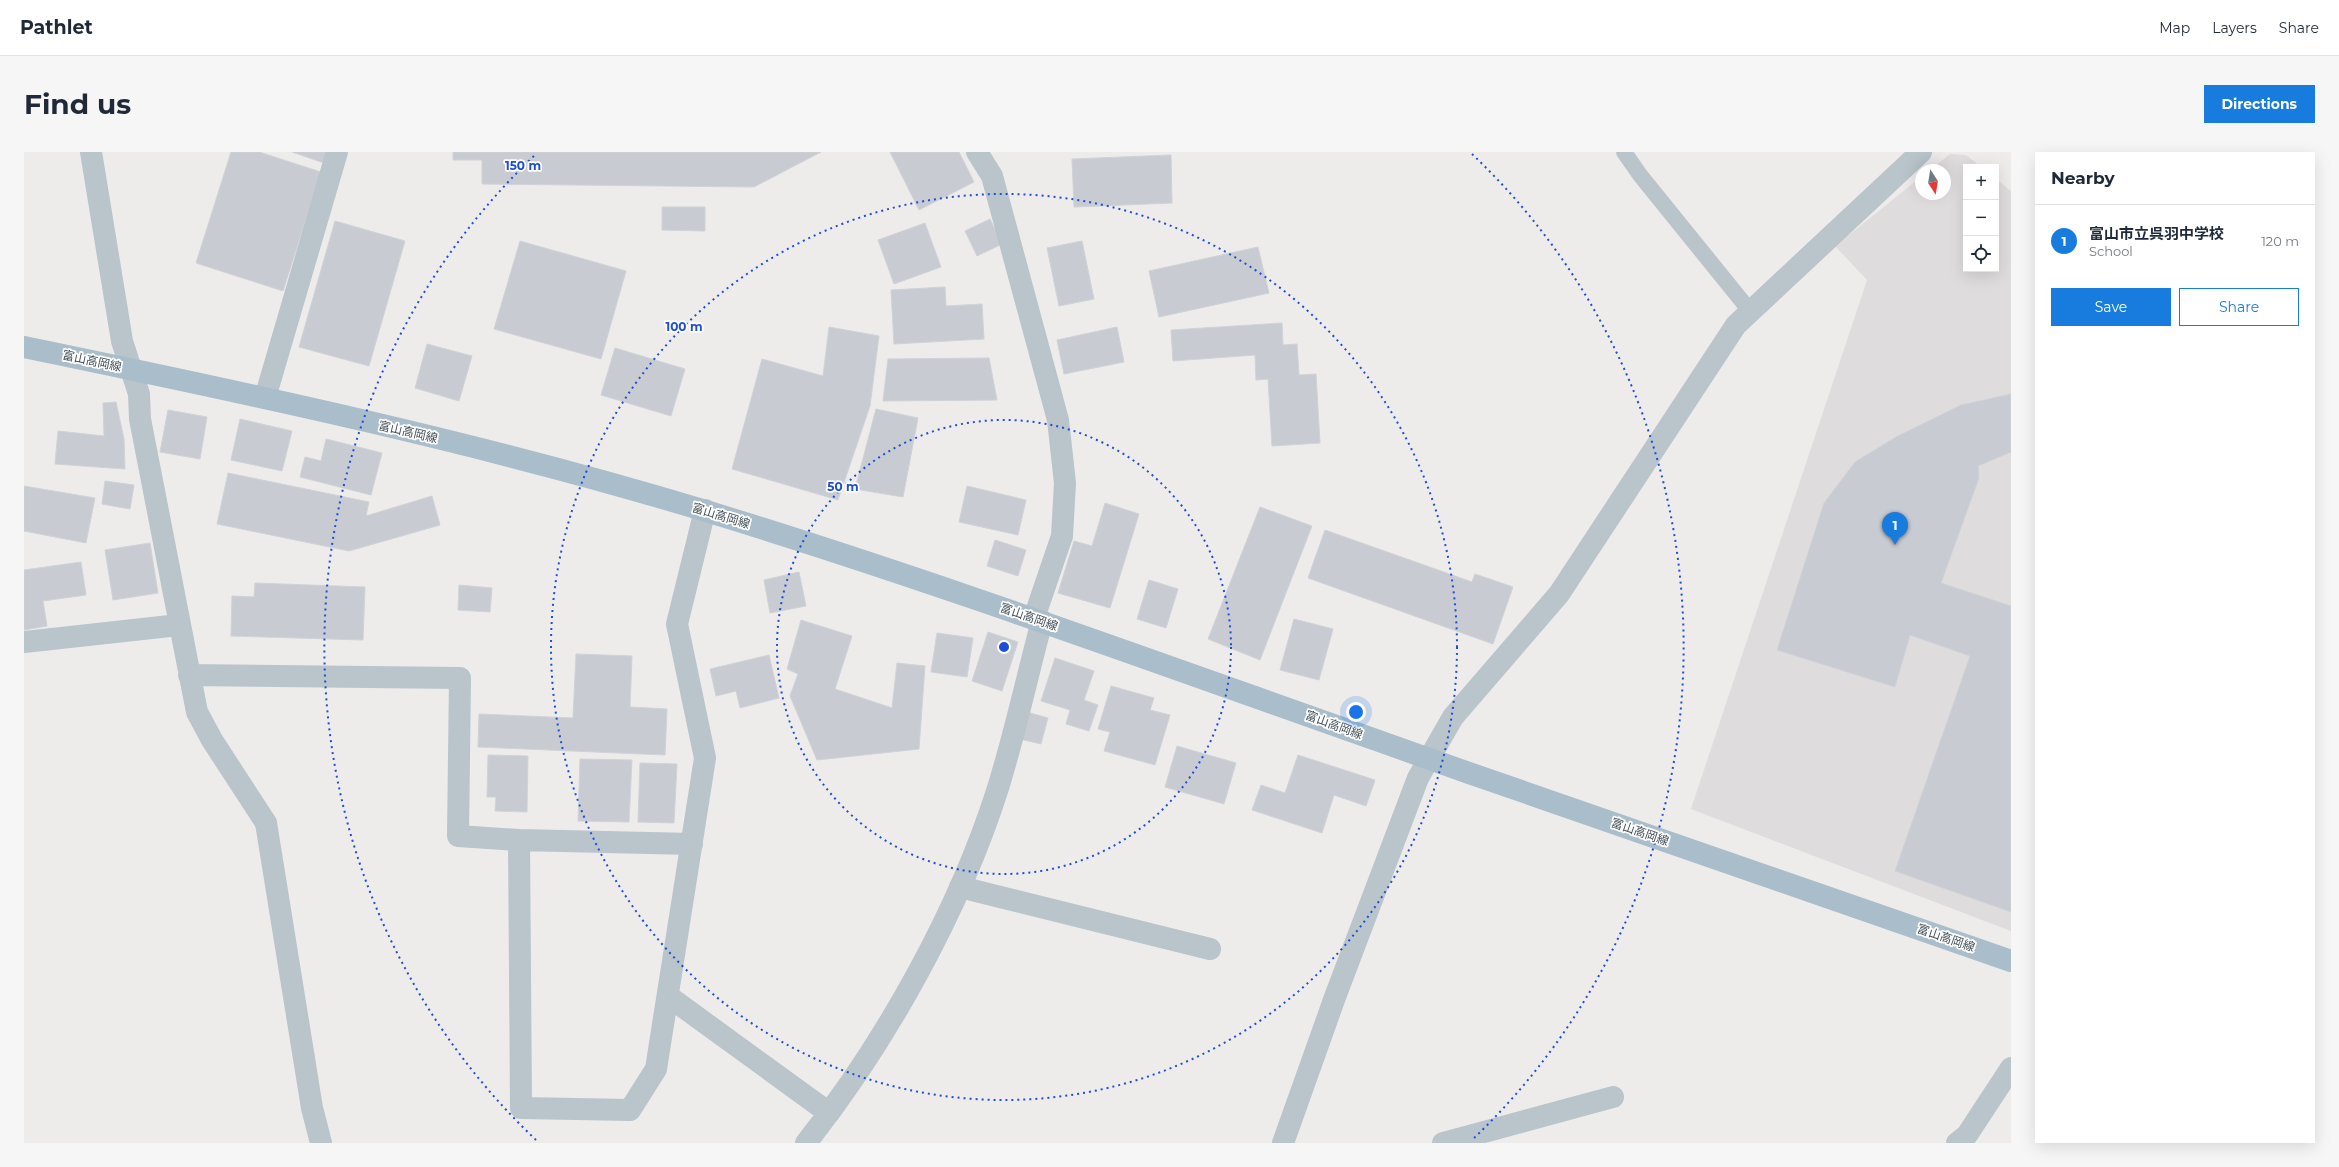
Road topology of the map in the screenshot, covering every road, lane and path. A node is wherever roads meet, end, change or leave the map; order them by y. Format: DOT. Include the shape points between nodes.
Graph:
graph roads {
  1 [pos="91,152"];
  2 [pos="337,152"];
  3 [pos="1624,152"];
  4 [pos="1922,152"];
  5 [pos="985,155"];
  6 [pos="1750,311"];
  7 [pos="24,347"];
  8 [pos="130,369"];
  9 [pos="265,398"];
  10 [pos="705,510"];
  11 [pos="1038,620"];
  12 [pos="179,625"];
  13 [pos="24,642"];
  14 [pos="189,675"];
  15 [pos="1430,758"];
  16 [pos="519,840"];
  17 [pos="692,844"];
  18 [pos="960,887"];
  19 [pos="1210,949"];
  20 [pos="2011,961"];
  21 [pos="668,996"];
  22 [pos="2011,1068"];
  23 [pos="1612,1097"];
  24 [pos="830,1113"];
  25 [pos="1966,1140"];
  26 [pos="321,1143"];
  27 [pos="806,1143"];
  28 [pos="1282,1143"];
  29 [pos="1443,1143"];
  1 -- 8 [label="street" via="122,341"];
  2 -- 9 [label="street"];
  3 -- 6 [label="lane" via="1640,176"];
  4 -- 6 [label="street"];
  5 -- 11 [label="street" via="1058,420 1066,483 1062,536"];
  6 -- 15 [label="street" via="1736,325 1559,594 1453,717"];
  7 -- 8 [label="main road, 富山高岡線"];
  8 -- 9 [label="main road, 富山高岡線"];
  8 -- 12 [label="street" via="139,394 140,419"];
  9 -- 10 [label="main road, 富山高岡線" via="508,456"];
  10 -- 11 [label="main road, 富山高岡線"];
  10 -- 17 [label="street" via="677,624 705,758"];
  11 -- 15 [label="main road, 富山高岡線"];
  11 -- 18 [label="street" via="998,788"];
  12 -- 13 [label="street"];
  12 -- 14 [label="street"];
  14 -- 16 [label="street" via="460,678 458,836"];
  14 -- 26 [label="street" via="197,712 212,740 266,823 312,1108"];
  15 -- 20 [label="main road, 富山高岡線"];
  15 -- 28 [label="street" via="1412,793"];
  16 -- 17 [label="street"];
  16 -- 21 [label="street" via="521,1108 630,1110 656,1069"];
  17 -- 21 [label="street"];
  18 -- 19 [label="street"];
  18 -- 24 [label="street" via="911,987"];
  21 -- 24 [label="street"];
  22 -- 25 [label="street"];
  23 -- 29 [label="street"];
  24 -- 27 [label="street"];
}
